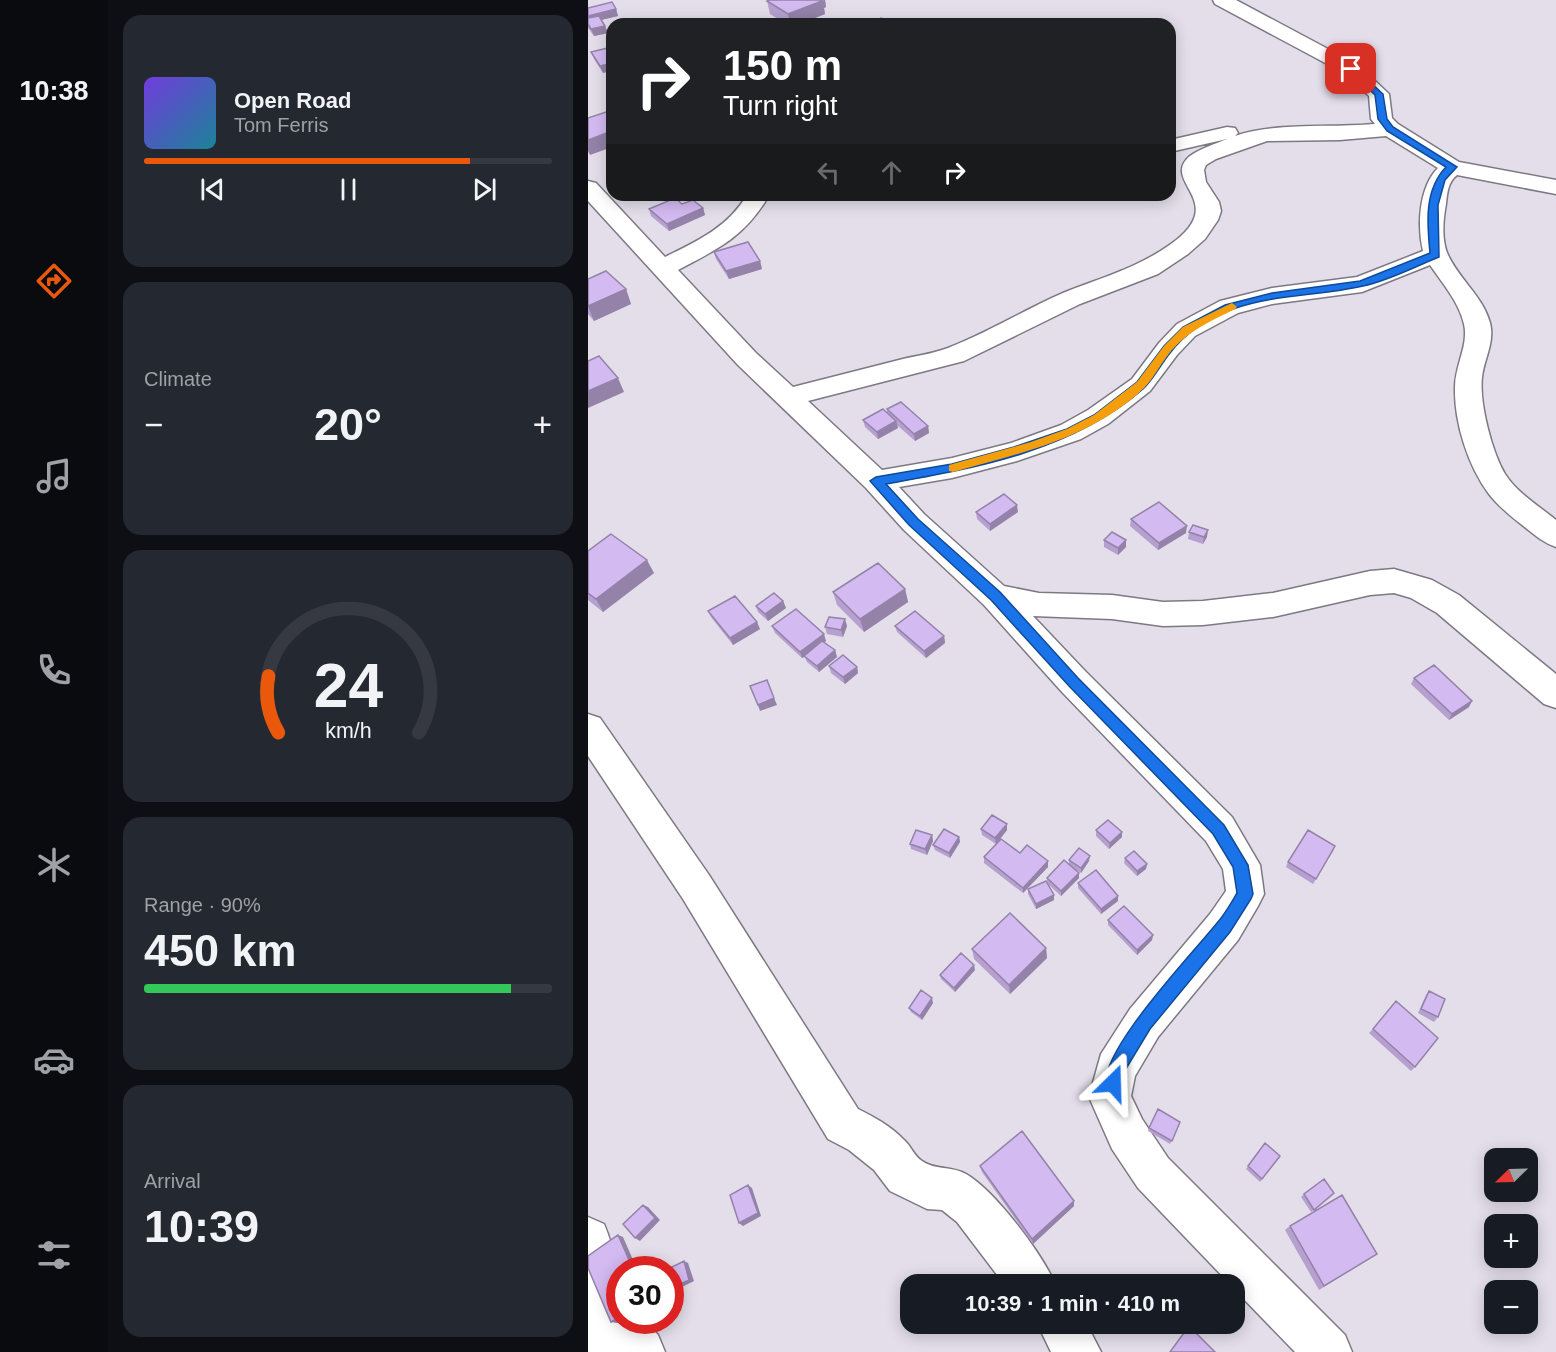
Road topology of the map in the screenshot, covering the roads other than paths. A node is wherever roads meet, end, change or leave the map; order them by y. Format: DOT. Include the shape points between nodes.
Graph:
graph roads {
  1 [pos="1222,0"];
  2 [pos="1390,129"];
  3 [pos="1267,135"];
  4 [pos="1176,144"];
  5 [pos="1452,167"];
  6 [pos="1556,187"];
  7 [pos="588,188"];
  8 [pos="754,201"];
  9 [pos="1436,255"];
  10 [pos="662,268"];
  11 [pos="788,397"];
  12 [pos="876,481"];
  13 [pos="1556,536"];
  14 [pos="995,596"];
  15 [pos="1556,694"];
  16 [pos="588,728"];
  17 [pos="588,1240"];
  18 [pos="1024,1274"];
  19 [pos="598,1302"];
  20 [pos="1066,1334"];
  21 [pos="598,1352"];
  22 [pos="641,1352"];
  23 [pos="1077,1352"];
  24 [pos="1328,1352"];
  1 -- 2 [label="street" via="1351,69 1379,94 1382,119"];
  2 -- 3 [label="street"];
  2 -- 5 [label="street"];
  3 -- 4 [label="street" via="1217,134"];
  3 -- 11 [label="street" via="1233,144 1196,162 1195,182 1208,202 1206,220 1180,249 1149,269 1071,299 955,355"];
  5 -- 6 [label="street"];
  5 -- 9 [label="street" via="1440,179 1434,205"];
  7 -- 10 [label="street"];
  8 -- 10 [label="street" via="737,225"];
  9 -- 12 [label="street" via="1362,284 1272,296 1229,307 1186,330 1141,385 1071,432 952,468"];
  9 -- 13 [label="street" via="1472,306 1478,326 1470,366 1469,405 1493,479 1505,494"];
  10 -- 11 [label="street"];
  11 -- 12 [label="street"];
  12 -- 14 [label="street" via="914,522"];
  14 -- 15 [label="street" via="1039,605 1173,614 1274,605 1394,581 1421,589 1448,604"];
  14 -- 24 [label="street" via="1219,830 1241,865 1245,894 1224,927 1144,1023 1116,1069 1110,1097 1127,1134 1153,1173"];
  16 -- 18 [label="street" via="696,887 843,1124 888,1155 905,1176 927,1187 950,1189 973,1206"];
  17 -- 19 [label="street"];
  19 -- 21 [label="street"];
  19 -- 22 [label="street"];
  20 -- 23 [label="street"];
}
